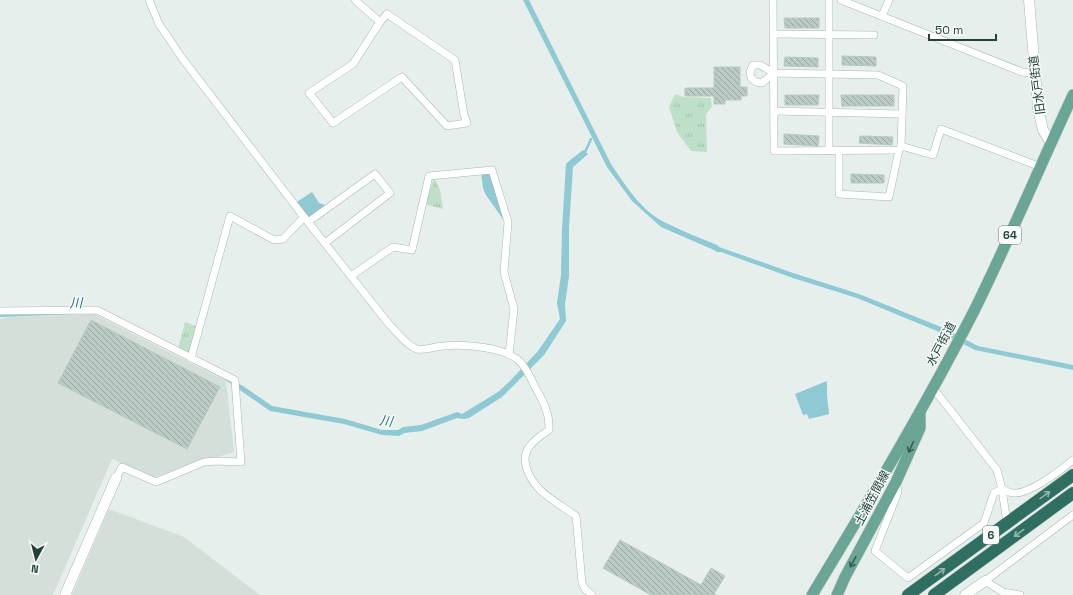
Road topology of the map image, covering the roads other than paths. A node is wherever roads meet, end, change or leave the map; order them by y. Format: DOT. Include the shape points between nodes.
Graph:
graph roads {
  1 [pos="149,0"];
  2 [pos="355,0"];
  3 [pos="773,0"];
  4 [pos="829,0"];
  5 [pos="841,0"];
  6 [pos="889,0"];
  7 [pos="1029,0"];
  8 [pos="882,16"];
  9 [pos="380,22"];
  10 [pos="774,34"];
  11 [pos="829,34"];
  12 [pos="874,35"];
  13 [pos="774,73"];
  14 [pos="829,74"];
  15 [pos="1035,74"];
  16 [pos="1073,95"];
  17 [pos="1070,110"];
  18 [pos="774,111"];
  19 [pos="829,112"];
  20 [pos="902,114"];
  21 [pos="1051,143"];
  22 [pos="900,148"];
  23 [pos="839,150"];
  24 [pos="829,151"];
  25 [pos="1041,167"];
  26 [pos="306,220"];
  27 [pos="325,243"];
  28 [pos="351,276"];
  29 [pos="0,311"];
  30 [pos="508,355"];
  31 [pos="191,358"];
  32 [pos="933,388"];
  33 [pos="920,409"];
  34 [pos="1073,460"];
  35 [pos="1073,475"];
  36 [pos="116,478"];
  37 [pos="896,482"];
  38 [pos="1002,489"];
  39 [pos="1073,493"];
  40 [pos="1073,515"];
  41 [pos="1008,523"];
  42 [pos="985,581"];
  43 [pos="66,595"];
  44 [pos="592,595"];
  45 [pos="812,595"];
  46 [pos="837,595"];
  47 [pos="908,595"];
  48 [pos="934,595"];
  49 [pos="965,595"];
  50 [pos="1020,595"];
  1 -- 26 [label="street" via="159,24 182,58"];
  2 -- 9 [label="street"];
  3 -- 10 [label="street"];
  4 -- 11 [label="street"];
  5 -- 8 [label="street"];
  6 -- 8 [label="street"];
  7 -- 15 [label="street, 旧水戸街道"];
  8 -- 15 [label="street" via="1022,72"];
  9 -- 9 [label="street" via="387,14 454,60 467,123 447,126 402,77 333,123 309,93 353,64"];
  10 -- 11 [label="street"];
  10 -- 13 [label="street"];
  11 -- 12 [label="street"];
  11 -- 14 [label="street"];
  13 -- 14 [label="street"];
  13 -- 18 [label="street"];
  14 -- 19 [label="street"];
  14 -- 20 [label="street" via="878,75 903,86"];
  15 -- 21 [label="street, 旧水戸街道" via="1043,130"];
  16 -- 17 [label="main road, 水戸街道 / 64"];
  17 -- 21 [label="main road, 水戸街道 / 64"];
  18 -- 19 [label="street"];
  18 -- 24 [label="street" via="774,151"];
  19 -- 20 [label="street"];
  19 -- 24 [label="street"];
  20 -- 22 [label="street"];
  21 -- 25 [label="main road, 水戸街道 / 64"];
  22 -- 23 [label="street"];
  22 -- 23 [label="street" via="889,197 839,194"];
  22 -- 25 [label="street" via="933,155 941,129"];
  23 -- 24 [label="street"];
  25 -- 32 [label="main road, 水戸街道 / 64" via="975,308"];
  26 -- 27 [label="street"];
  26 -- 27 [label="street" via="375,174 390,193"];
  26 -- 31 [label="street" via="283,239 274,240 230,216"];
  27 -- 28 [label="street"];
  28 -- 30 [label="street" via="388,323 411,347 423,349 457,345 492,349"];
  28 -- 30 [label="street" via="393,246 412,250 429,176 492,170 508,222 504,272 514,309"];
  29 -- 31 [label="street" via="97,310"];
  30 -- 44 [label="street" via="518,360 529,375 550,419 549,430 531,444 527,451 527,469 533,483 541,491 576,516 582,583"];
  31 -- 36 [label="street" via="235,380 241,462 204,462 156,482 122,467"];
  32 -- 33 [label="main road, 水戸街道 / 64"];
  32 -- 38 [label="street" via="997,470"];
  33 -- 37 [label="main road, 土浦笠間線, one-way" via="920,428"];
  33 -- 45 [label="main road, 水戸街道 / 64"];
  34 -- 38 [label="street" via="1054,475 1023,492 1013,493"];
  41 -- 35 [label="highway, 6, one-way"];
  36 -- 43 [label="street"];
  37 -- 38 [label="street" via="898,492 875,551 908,578 984,523 994,494"];
  37 -- 46 [label="main road, 土浦笠間線, one-way"];
  38 -- 41 [label="street"];
  39 -- 48 [label="highway, 6, one-way"];
  40 -- 42 [label="street"];
  47 -- 41 [label="highway, 6, one-way"];
  42 -- 49 [label="street"];
  42 -- 50 [label="street" via="1003,592"];
}
